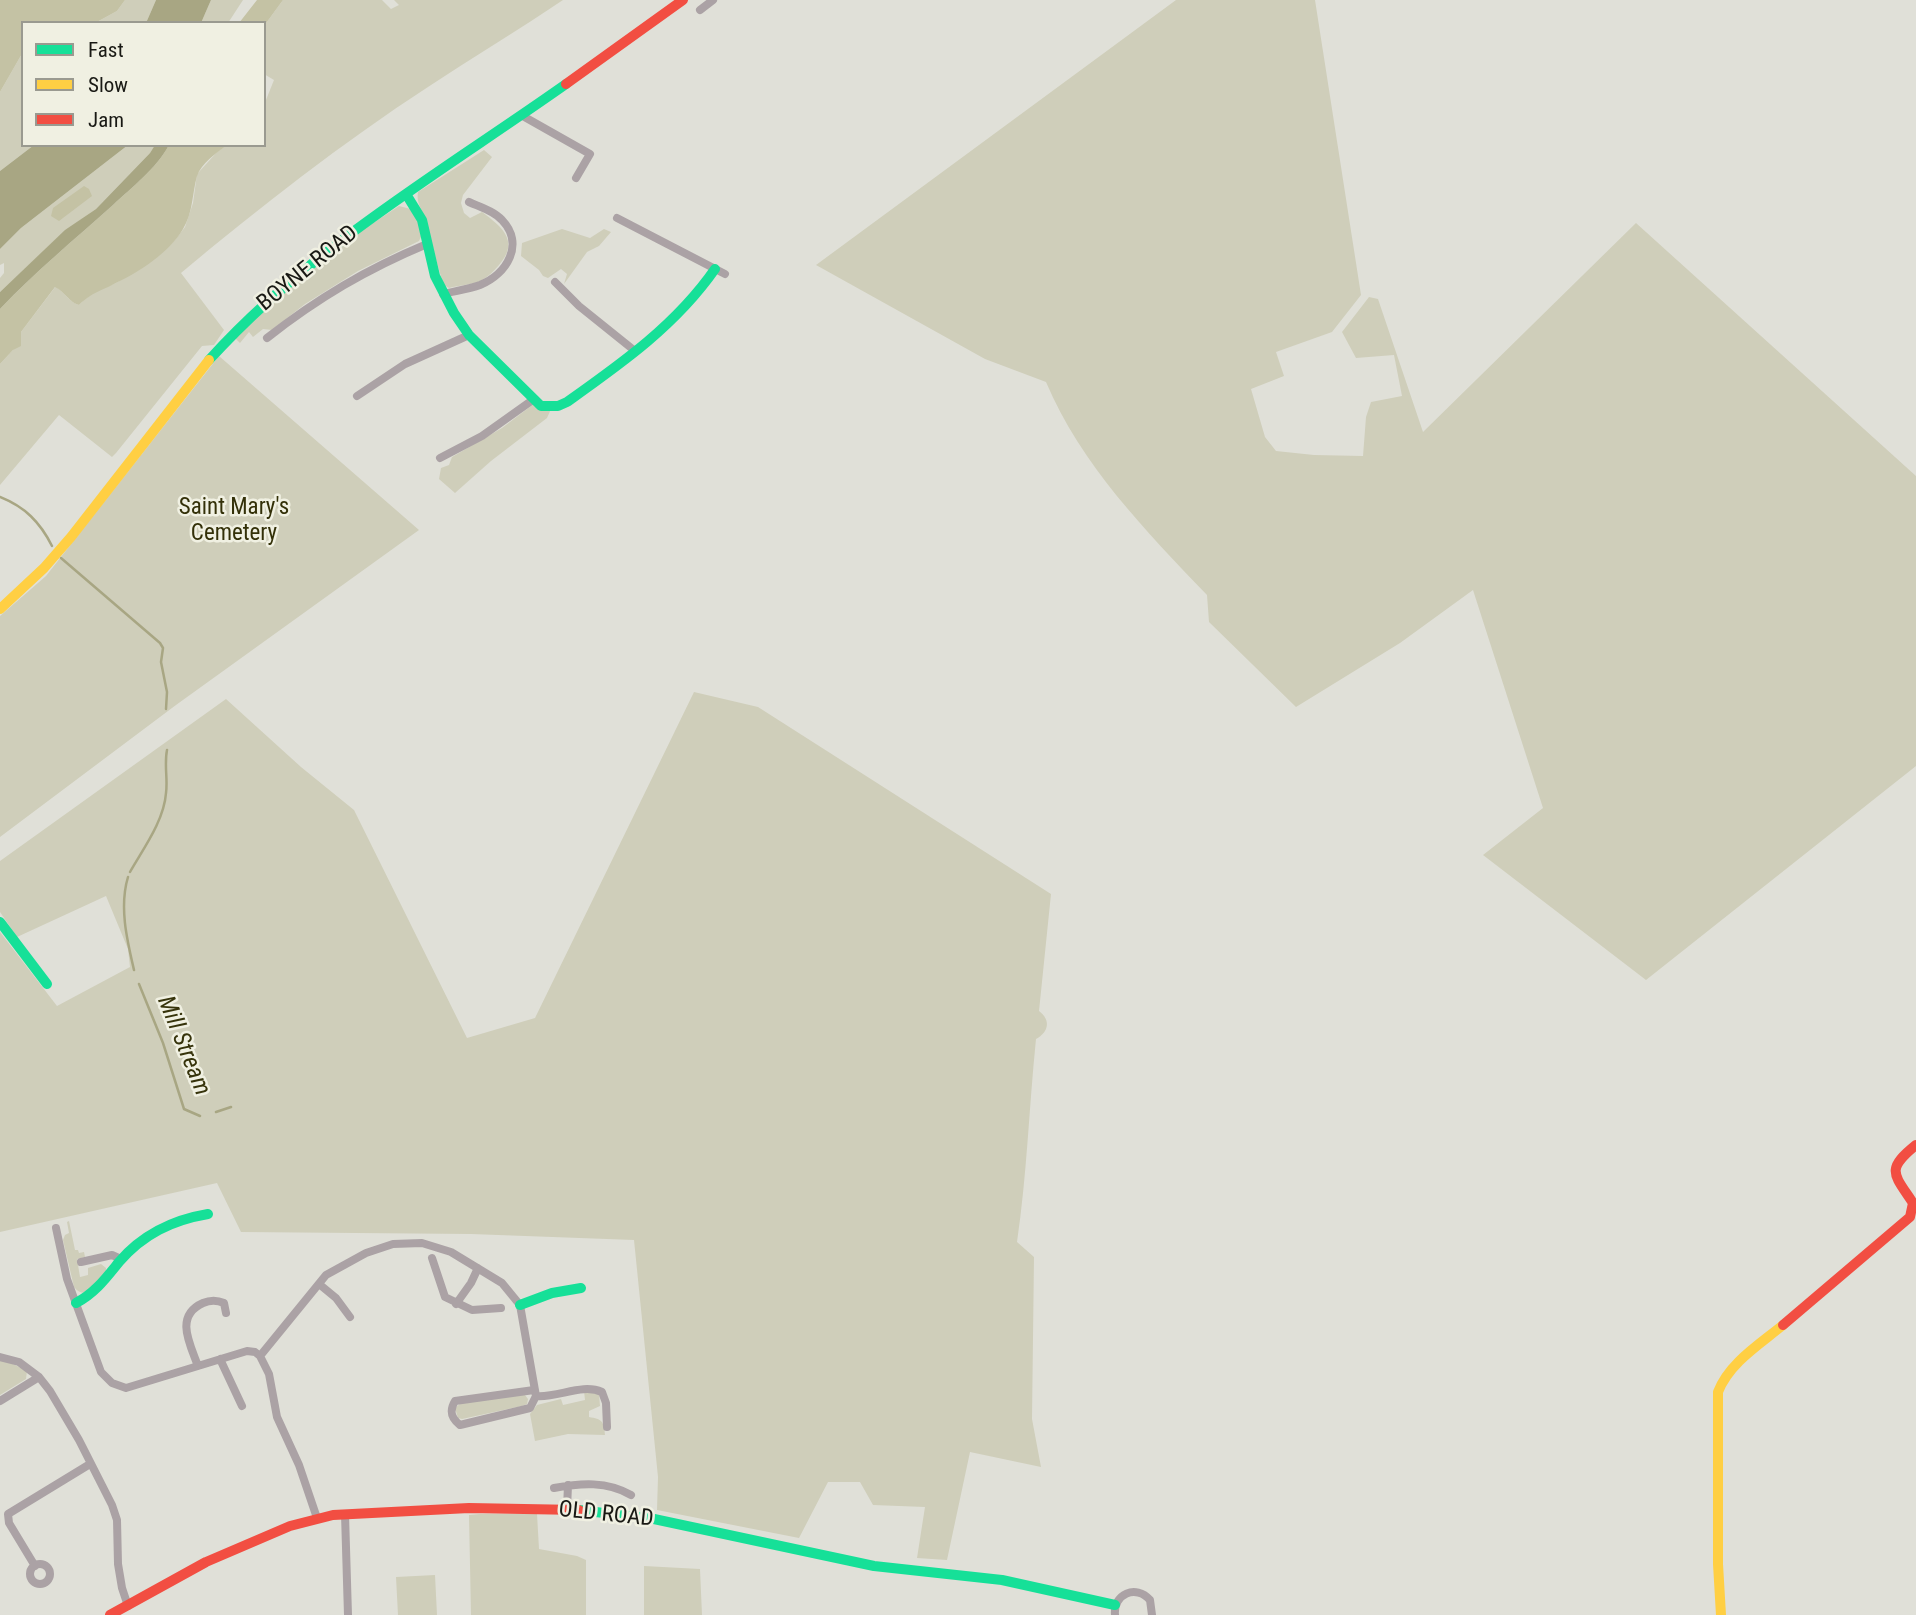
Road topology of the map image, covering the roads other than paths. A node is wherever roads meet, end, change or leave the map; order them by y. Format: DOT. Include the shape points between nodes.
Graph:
graph roads {
  1 [pos="683,0"];
  2 [pos="713,0"];
  3 [pos="700,10"];
  4 [pos="521,115"];
  5 [pos="576,178"];
  6 [pos="406,194"];
  7 [pos="469,202"];
  8 [pos="617,218"];
  9 [pos="427,244"];
  10 [pos="720,272"];
  11 [pos="555,282"];
  12 [pos="443,294"];
  13 [pos="468,335"];
  14 [pos="267,338"];
  15 [pos="635,351"];
  16 [pos="357,396"];
  17 [pos="534,399"];
  18 [pos="440,458"];
  19 [pos="0,609"];
  20 [pos="0,922"];
  21 [pos="47,984"];
  22 [pos="1916,1146"];
  23 [pos="208,1213"];
  24 [pos="56,1228"];
  25 [pos="432,1258"];
  26 [pos="121,1259"];
  27 [pos="81,1262"];
  28 [pos="478,1268"];
  29 [pos="319,1284"];
  30 [pos="581,1289"];
  31 [pos="76,1303"];
  32 [pos="456,1304"];
  33 [pos="520,1305"];
  34 [pos="501,1308"];
  35 [pos="226,1313"];
  36 [pos="350,1317"];
  37 [pos="260,1356"];
  38 [pos="0,1357"];
  39 [pos="220,1359"];
  40 [pos="198,1366"];
  41 [pos="39,1377"];
  42 [pos="535,1393"];
  43 [pos="0,1401"];
  44 [pos="242,1406"];
  45 [pos="607,1427"];
  46 [pos="90,1464"];
  47 [pos="568,1485"];
  48 [pos="554,1488"];
  49 [pos="631,1495"];
  50 [pos="567,1509"];
  51 [pos="345,1514"];
  52 [pos="317,1518"];
  53 [pos="35,1566"];
  54 [pos="128,1606"];
  55 [pos="1115,1610"];
  56 [pos="110,1615"];
  57 [pos="348,1615"];
  58 [pos="1152,1615"];
  59 [pos="1721,1615"];
  1 -- 4 [label="street, BOYNE ROAD"];
  2 -- 3 [label="street"];
  4 -- 5 [label="street" via="590,155"];
  4 -- 6 [label="street, BOYNE ROAD"];
  6 -- 9 [label="street" via="422,220"];
  6 -- 19 [label="street, BOYNE ROAD" via="306,267 238,327 71,537"];
  7 -- 12 [label="street" via="502,219 511,237 512,255 499,273 480,285"];
  8 -- 10 [label="street"];
  9 -- 12 [label="street"];
  9 -- 14 [label="street" via="339,286"];
  10 -- 15 [label="street"];
  11 -- 15 [label="street"];
  12 -- 13 [label="street"];
  13 -- 16 [label="street" via="405,364"];
  13 -- 17 [label="street"];
  15 -- 17 [label="street" via="558,406 541,405"];
  17 -- 18 [label="street" via="482,436"];
  20 -- 21 [label="street"];
  22 -- 59 [label="street" via="1894,1167 1895,1180 1913,1203 1910,1217 1734,1366 1717,1392"];
  23 -- 26 [label="street" via="161,1227"];
  24 -- 31 [label="street"];
  25 -- 32 [label="street" via="445,1297"];
  26 -- 27 [label="street" via="112,1255"];
  26 -- 31 [label="street" via="96,1291"];
  28 -- 29 [label="street" via="451,1252 422,1243 393,1244 366,1253 326,1275"];
  28 -- 32 [label="street"];
  28 -- 33 [label="street" via="502,1283"];
  29 -- 36 [label="street"];
  29 -- 37 [label="street"];
  30 -- 33 [label="street"];
  31 -- 40 [label="street" via="102,1372 112,1383 126,1388"];
  32 -- 34 [label="street" via="472,1310"];
  33 -- 42 [label="street"];
  35 -- 40 [label="street" via="224,1303 216,1300 188,1314 187,1335"];
  37 -- 39 [label="street" via="247,1351"];
  37 -- 52 [label="street" via="269,1374 277,1417"];
  38 -- 41 [label="street" via="19,1362"];
  39 -- 40 [label="street"];
  39 -- 44 [label="street"];
  41 -- 43 [label="street"];
  41 -- 46 [label="street"];
  42 -- 42 [label="street" via="530,1408 513,1414 460,1424 453,1420 455,1401"];
  42 -- 45 [label="street" via="602,1392"];
  46 -- 53 [label="street" via="8,1514"];
  46 -- 54 [label="street" via="117,1520 118,1564"];
  47 -- 48 [label="street"];
  47 -- 49 [label="street" via="593,1483"];
  47 -- 50 [label="street"];
  50 -- 51 [label="street, OLD ROAD"];
  50 -- 55 [label="street, OLD ROAD" via="654,1519 874,1566 1002,1580"];
  51 -- 52 [label="street, OLD ROAD"];
  51 -- 57 [label="street"];
  52 -- 54 [label="street, OLD ROAD" via="233,1549"];
  54 -- 56 [label="street, OLD ROAD"];
  55 -- 58 [label="street" via="1123,1595 1141,1593 1150,1600"];
}
